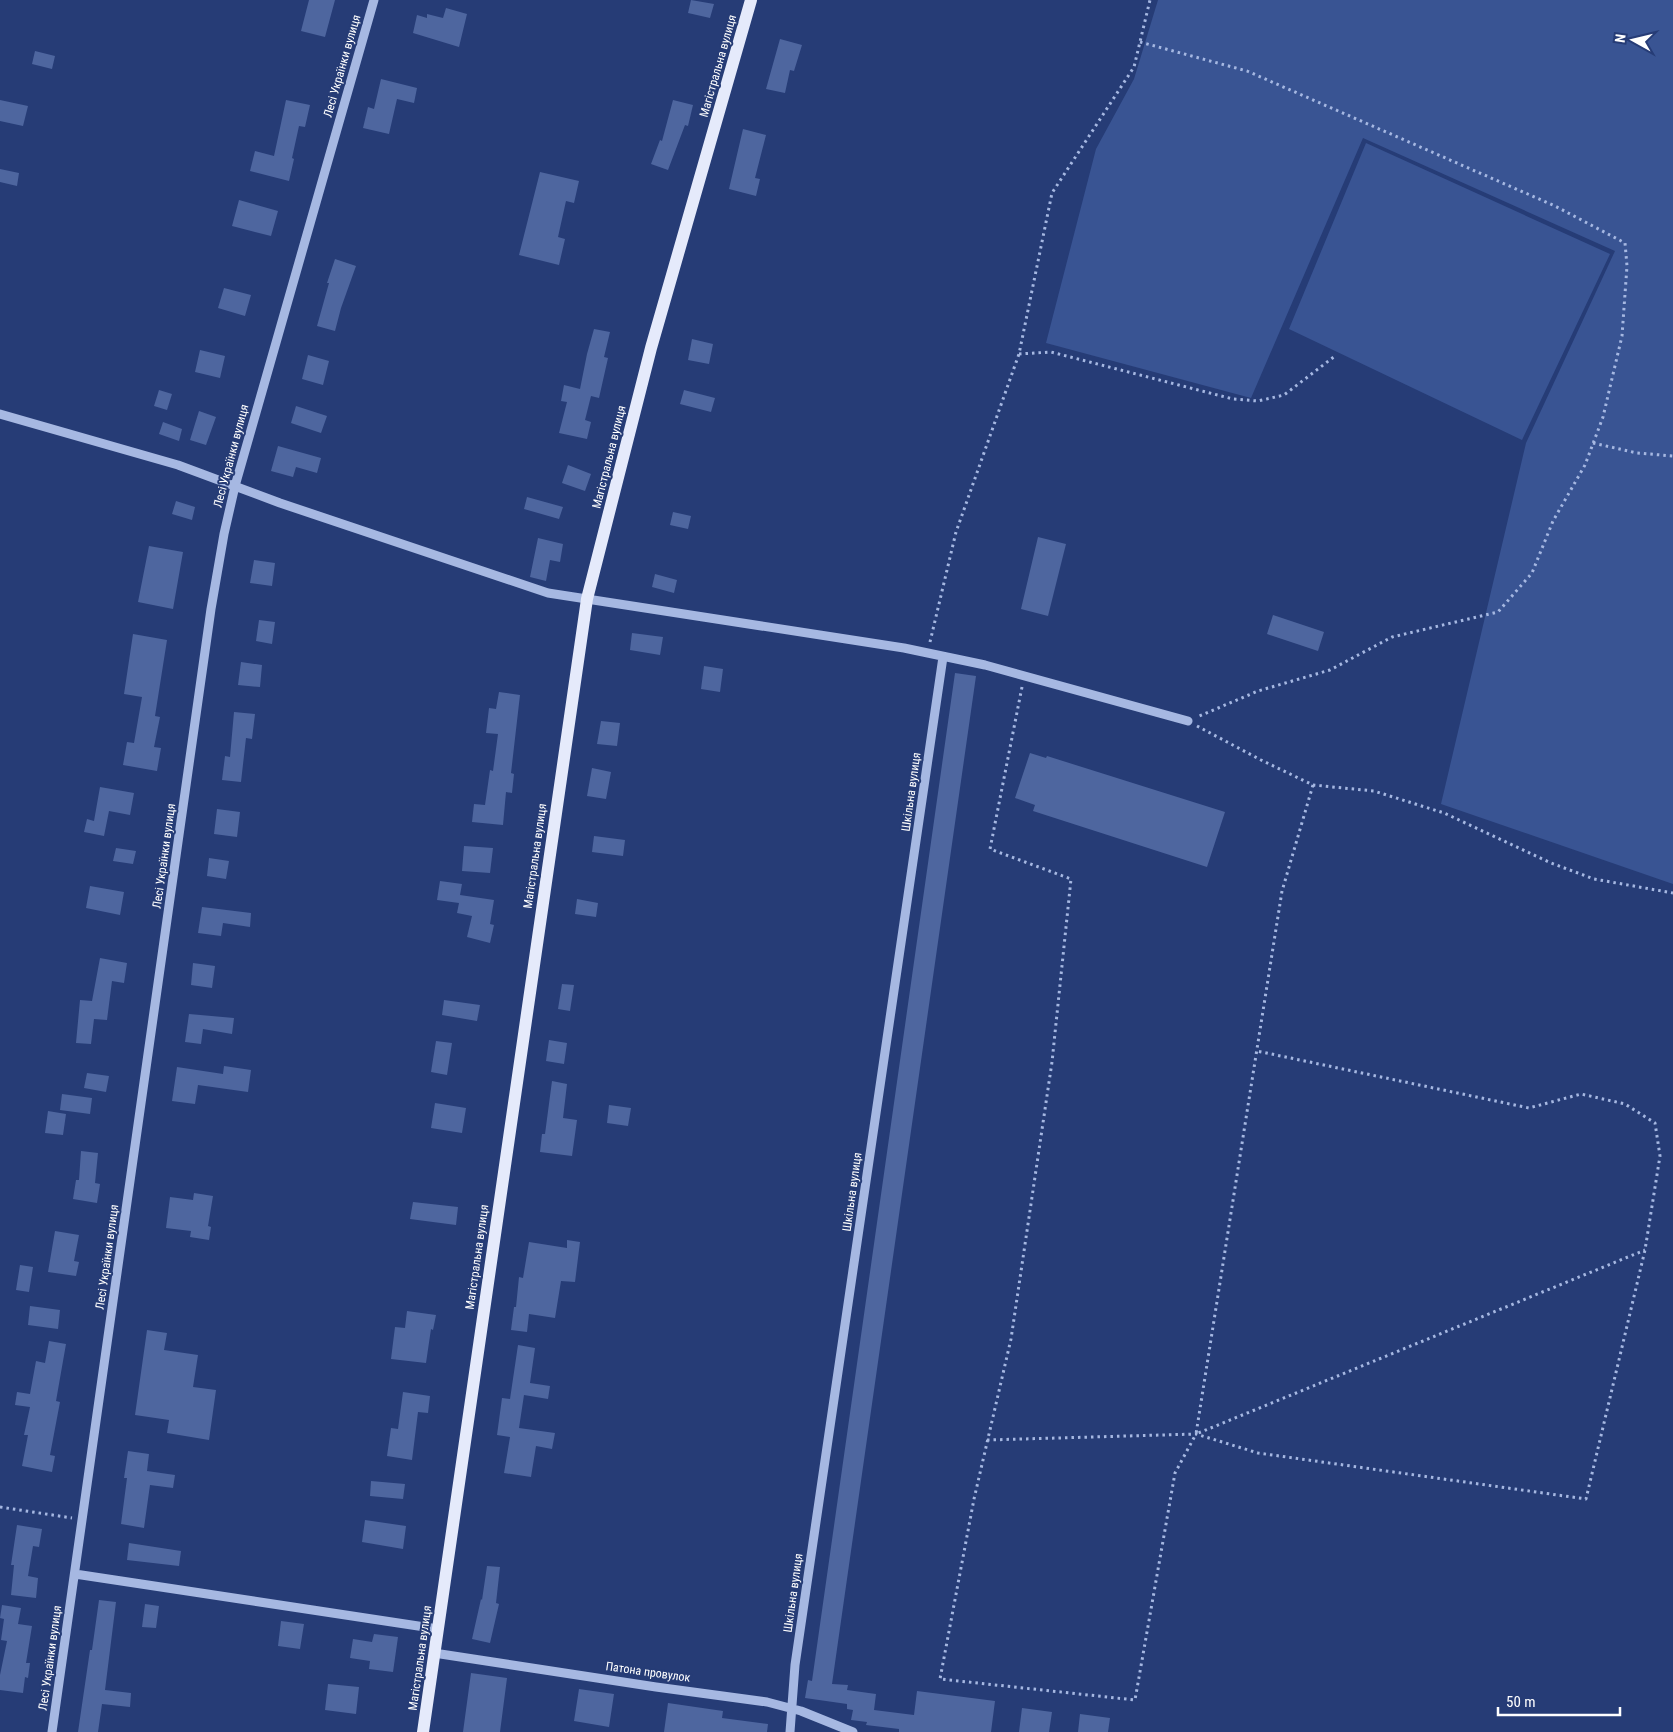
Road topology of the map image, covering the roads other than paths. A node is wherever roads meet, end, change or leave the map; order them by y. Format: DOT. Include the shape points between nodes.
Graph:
graph roads {
  1 [pos="374,0"];
  2 [pos="751,0"];
  3 [pos="0,414"];
  4 [pos="235,486"];
  5 [pos="587,599"];
  6 [pos="944,657"];
  7 [pos="1188,721"];
  8 [pos="75,1574"];
  9 [pos="438,1629"];
  10 [pos="434,1653"];
  11 [pos="791,1708"];
  12 [pos="52,1732"];
  13 [pos="422,1732"];
  14 [pos="790,1732"];
  15 [pos="853,1732"];
  1 -- 4 [label="street, Лесі Українки вулиця"];
  2 -- 5 [label="main road, Магістральна вулиця" via="651,348"];
  3 -- 4 [label="street" via="178,465"];
  4 -- 5 [label="street" via="534,589"];
  4 -- 8 [label="street, Лесі Українки вулиця" via="211,608"];
  5 -- 6 [label="street" via="866,641"];
  5 -- 9 [label="main road, Магістральна вулиця"];
  6 -- 7 [label="street"];
  6 -- 11 [label="street, Шкільна вулиця"];
  8 -- 9 [label="street"];
  8 -- 12 [label="street, Лесі Українки вулиця"];
  9 -- 10 [label="main road, Магістральна вулиця"];
  10 -- 11 [label="street, Патона провулок"];
  10 -- 13 [label="main road, Магістральна вулиця"];
  11 -- 14 [label="street, Шкільна вулиця"];
  11 -- 15 [label="street, Патона провулок"];
}
